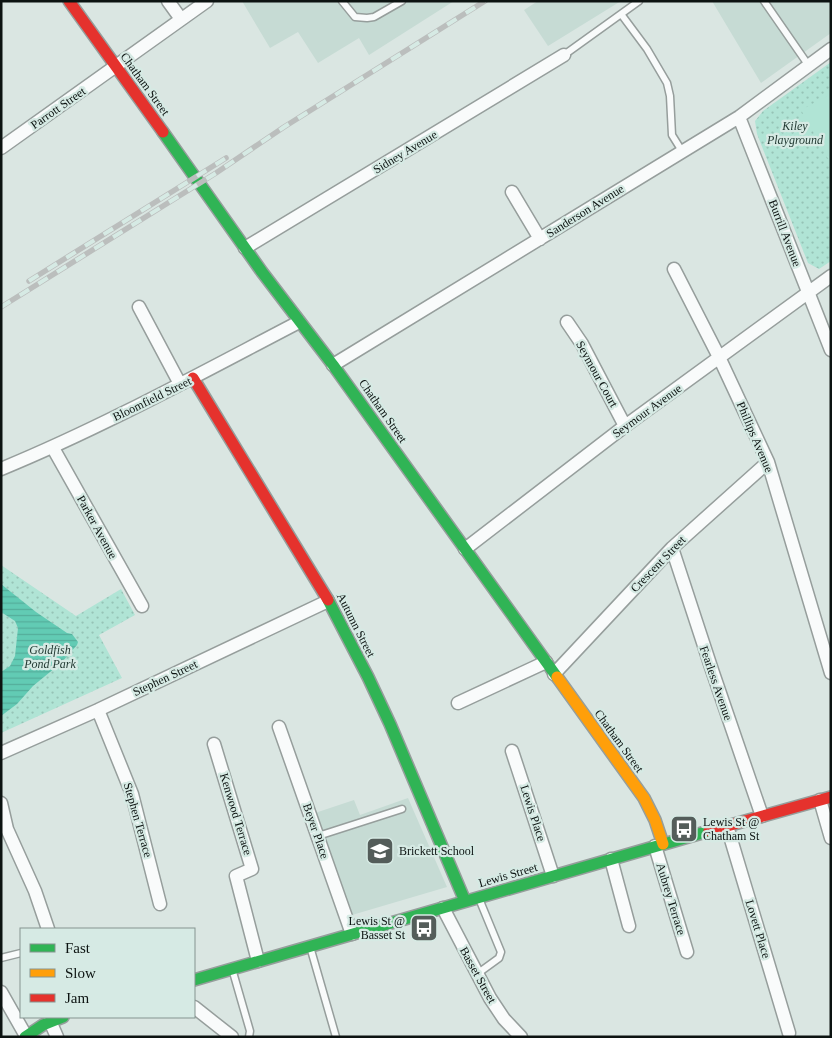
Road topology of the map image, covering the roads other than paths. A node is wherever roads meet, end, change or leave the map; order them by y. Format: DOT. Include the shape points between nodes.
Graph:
graph roads {
  1 [pos="69,1"];
  2 [pos="168,1"];
  3 [pos="207,1"];
  4 [pos="342,1"];
  5 [pos="402,1"];
  6 [pos="639,1"];
  7 [pos="764,1"];
  8 [pos="621,14"];
  9 [pos="181,19"];
  10 [pos="831,49"];
  11 [pos="564,56"];
  12 [pos="809,66"];
  13 [pos="116,67"];
  14 [pos="739,116"];
  15 [pos="1,148"];
  16 [pos="682,151"];
  17 [pos="512,192"];
  18 [pos="540,239"];
  19 [pos="245,248"];
  20 [pos="674,269"];
  21 [pos="831,276"];
  22 [pos="808,292"];
  23 [pos="139,307"];
  24 [pos="299,322"];
  25 [pos="567,322"];
  26 [pos="831,350"];
  27 [pos="719,358"];
  28 [pos="333,365"];
  29 [pos="193,378"];
  30 [pos="180,384"];
  31 [pos="625,426"];
  32 [pos="53,448"];
  33 [pos="768,462"];
  34 [pos="1,469"];
  35 [pos="672,548"];
  36 [pos="465,549"];
  37 [pos="328,601"];
  38 [pos="142,606"];
  39 [pos="546,662"];
  40 [pos="831,673"];
  41 [pos="554,674"];
  42 [pos="458,703"];
  43 [pos="98,710"];
  44 [pos="279,727"];
  45 [pos="214,744"];
  46 [pos="512,751"];
  47 [pos="1,754"];
  48 [pos="826,799"];
  49 [pos="1,803"];
  50 [pos="402,809"];
  51 [pos="762,816"];
  52 [pos="727,826"];
  53 [pos="4,827"];
  54 [pos="318,836"];
  55 [pos="831,838"];
  56 [pos="659,845"];
  57 [pos="611,859"];
  58 [pos="553,876"];
  59 [pos="479,897"];
  60 [pos="465,901"];
  61 [pos="160,904"];
  62 [pos="443,908"];
  63 [pos="629,926"];
  64 [pos="48,928"];
  65 [pos="352,934"];
  66 [pos="310,946"];
  67 [pos="687,952"];
  68 [pos="20,953"];
  69 [pos="1,958"];
  70 [pos="258,961"];
  71 [pos="232,969"];
  72 [pos="478,974"];
  73 [pos="195,980"];
  74 [pos="1,992"];
  75 [pos="195,1009"];
  76 [pos="60,1018"];
  77 [pos="50,1021"];
  78 [pos="789,1032"];
  79 [pos="25,1036"];
  80 [pos="57,1037"];
  81 [pos="232,1037"];
  82 [pos="249,1037"];
  83 [pos="336,1037"];
  84 [pos="521,1037"];
  1 -- 13 [label="main road, Chatham Street"];
  2 -- 9 [label="street"];
  3 -- 9 [label="street, Parrott Street"];
  4 -- 5 [label="lane" via="355,17 367,18"];
  6 -- 8 [label="lane"];
  7 -- 12 [label="lane"];
  8 -- 11 [label="lane"];
  8 -- 16 [label="lane" via="667,83 672,136"];
  9 -- 13 [label="street, Parrott Street"];
  10 -- 12 [label="street, Sanderson Avenue"];
  11 -- 19 [label="street, Sidney Avenue"];
  12 -- 14 [label="street, Sanderson Avenue"];
  13 -- 15 [label="street, Parrott Street"];
  13 -- 19 [label="main road, Chatham Street"];
  14 -- 16 [label="street, Sanderson Avenue"];
  14 -- 22 [label="street, Burrill Avenue"];
  16 -- 18 [label="street, Sanderson Avenue"];
  17 -- 18 [label="street"];
  18 -- 28 [label="street, Sanderson Avenue"];
  19 -- 24 [label="main road, Chatham Street"];
  20 -- 27 [label="street, Phillips Avenue"];
  21 -- 22 [label="street, Seymour Avenue"];
  22 -- 26 [label="street, Burrill Avenue"];
  22 -- 27 [label="street, Seymour Avenue"];
  23 -- 30 [label="street"];
  24 -- 28 [label="main road, Chatham Street"];
  24 -- 29 [label="street, Bloomfield Street"];
  25 -- 31 [label="street, Seymour Court"];
  27 -- 31 [label="street, Seymour Avenue"];
  27 -- 33 [label="street, Phillips Avenue"];
  28 -- 36 [label="main road, Chatham Street"];
  29 -- 30 [label="street, Bloomfield Street"];
  29 -- 37 [label="main road, Autumn Street"];
  30 -- 32 [label="street, Bloomfield Street"];
  31 -- 36 [label="street, Seymour Avenue"];
  32 -- 34 [label="street, Bloomfield Street"];
  32 -- 38 [label="street, Parker Avenue"];
  33 -- 35 [label="street, Crescent Street"];
  33 -- 40 [label="street, Phillips Avenue"];
  35 -- 41 [label="street, Crescent Street"];
  35 -- 51 [label="street, Fearless Avenue"];
  36 -- 39 [label="main road, Chatham Street"];
  37 -- 43 [label="street, Stephen Street"];
  37 -- 60 [label="main road, Autumn Street" via="390,724"];
  39 -- 41 [label="main road, Chatham Street"];
  39 -- 42 [label="street"];
  41 -- 56 [label="main road, Chatham Street" via="652,811 657,822"];
  43 -- 47 [label="street, Stephen Street"];
  43 -- 61 [label="street, Stephen Terrace" via="132,794"];
  44 -- 54 [label="street, Beyer Place"];
  45 -- 70 [label="street, Kenwood Terrace" via="252,868 236,876"];
  46 -- 58 [label="street, Lewis Place"];
  48 -- 51 [label="main road, Lewis Street"];
  48 -- 55 [label="street"];
  49 -- 53 [label="street"];
  50 -- 54 [label="lane"];
  51 -- 52 [label="main road, Lewis Street"];
  52 -- 56 [label="main road, Lewis Street"];
  52 -- 78 [label="street, Lovett Place"];
  53 -- 64 [label="street" via="36,892"];
  54 -- 65 [label="street, Beyer Place"];
  56 -- 57 [label="main road, Lewis Street"];
  56 -- 67 [label="street, Aubrey Terrace"];
  57 -- 58 [label="main road, Lewis Street"];
  57 -- 63 [label="street"];
  58 -- 59 [label="main road, Lewis Street"];
  59 -- 60 [label="main road, Lewis Street"];
  59 -- 72 [label="lane" via="501,952 499,958"];
  60 -- 62 [label="main road, Lewis Street"];
  62 -- 65 [label="main road, Lewis Street"];
  62 -- 72 [label="street, Basset Street"];
  65 -- 66 [label="main road, Lewis Street"];
  66 -- 70 [label="main road, Lewis Street"];
  66 -- 83 [label="lane"];
  68 -- 69 [label="lane"];
  70 -- 71 [label="main road, Lewis Street"];
  71 -- 73 [label="main road, Lewis Street"];
  71 -- 82 [label="lane"];
  72 -- 84 [label="street, Basset Street" via="504,1019"];
  74 -- 79 [label="street"];
  75 -- 81 [label="street"];
  76 -- 77 [label="main road"];
  77 -- 79 [label="main road"];
  77 -- 80 [label="street"];
}
